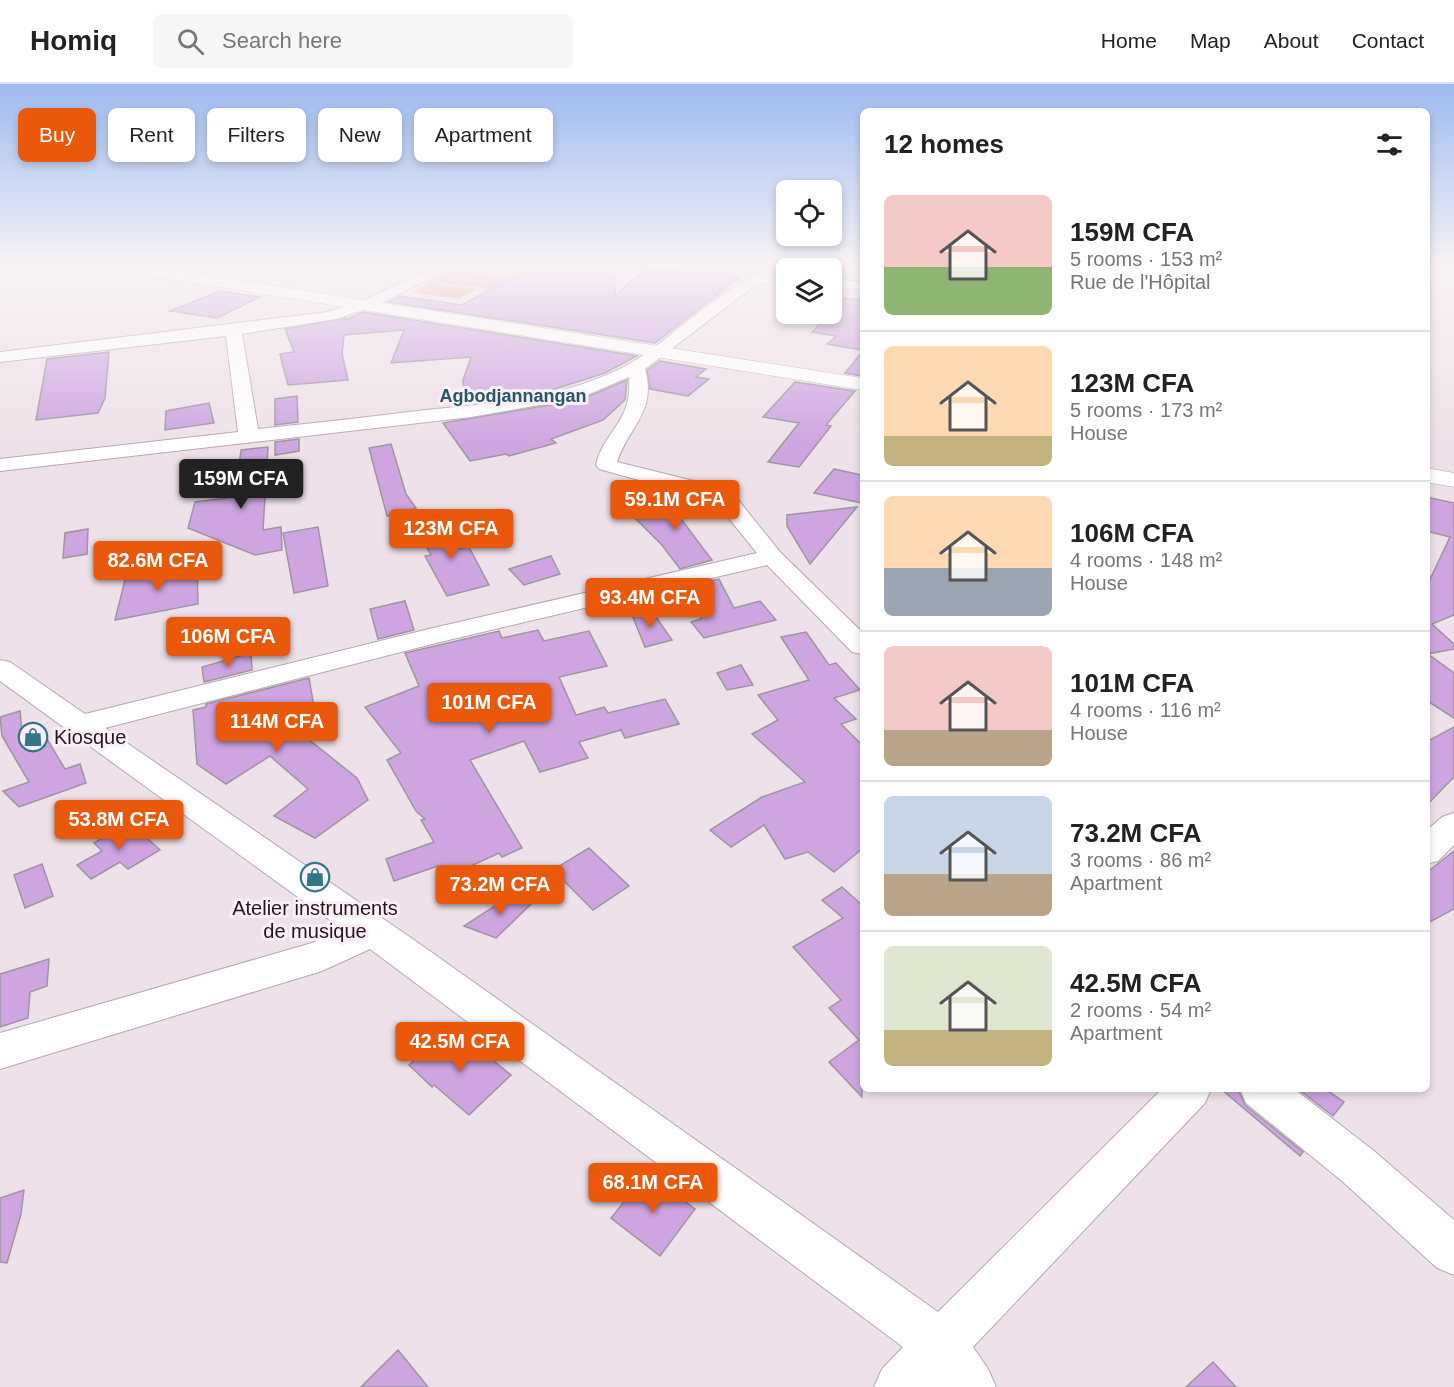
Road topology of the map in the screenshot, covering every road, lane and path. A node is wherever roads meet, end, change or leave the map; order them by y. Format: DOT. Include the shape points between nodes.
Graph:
graph roads {
  1 [pos="276,324"];
  2 [pos="489,324"];
  3 [pos="695,324"];
  4 [pos="233,330"];
  5 [pos="657,353"];
  6 [pos="0,357"];
  7 [pos="636,368"];
  8 [pos="860,384"];
  9 [pos="249,436"];
  10 [pos="0,465"];
  11 [pos="1430,476"];
  12 [pos="1454,480"];
  13 [pos="772,558"];
  14 [pos="860,644"];
  15 [pos="4,675"];
  16 [pos="78,725"];
  17 [pos="372,932"];
  18 [pos="0,1051"];
  19 [pos="1187,1092"];
  20 [pos="1265,1092"];
  21 [pos="1454,1251"];
  22 [pos="940,1344"];
  23 [pos="900,1387"];
  24 [pos="970,1387"];
  1 -- 4 [label="street"];
  2 -- 5 [label="street"];
  3 -- 5 [label="street"];
  4 -- 6 [label="street"];
  4 -- 9 [label="street"];
  5 -- 7 [label="street"];
  5 -- 8 [label="street"];
  7 -- 9 [label="street" via="573,394 471,411"];
  7 -- 13 [label="street" via="640,391 634,413 606,465 694,488 718,499 740,516"];
  9 -- 10 [label="street"];
  11 -- 12 [label="street"];
  13 -- 14 [label="street"];
  13 -- 16 [label="street" via="433,636"];
  15 -- 16 [label="street"];
  16 -- 17 [label="street"];
  17 -- 18 [label="street" via="322,956"];
  17 -- 22 [label="street"];
  19 -- 22 [label="street"];
  20 -- 21 [label="street" via="1358,1166"];
  22 -- 23 [label="street"];
  22 -- 24 [label="street"];
}
